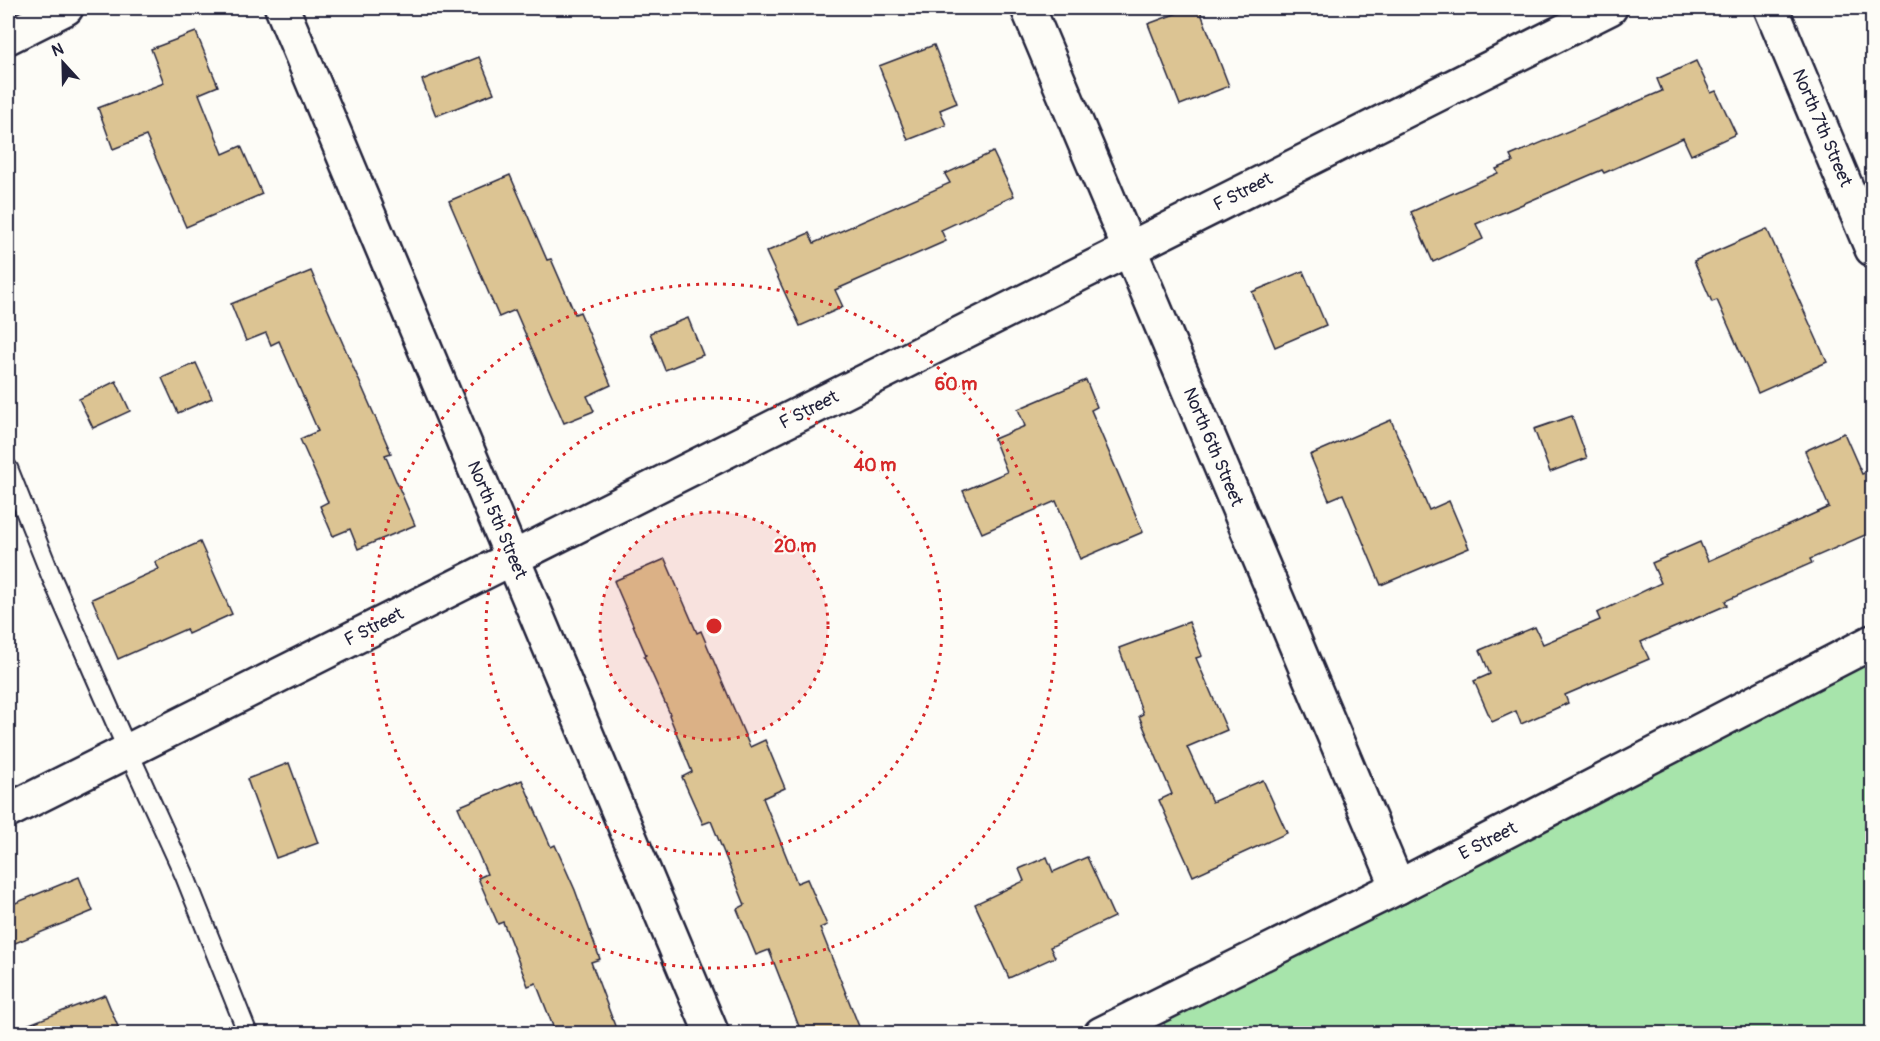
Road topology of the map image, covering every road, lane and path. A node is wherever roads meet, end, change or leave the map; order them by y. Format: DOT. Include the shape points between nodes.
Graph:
graph roads {
  1 [pos="66,8"];
  2 [pos="282,8"];
  3 [pos="1028,8"];
  4 [pos="1610,8"];
  5 [pos="1771,8"];
  6 [pos="8,37"];
  7 [pos="1130,249"];
  8 [pos="1872,249"];
  9 [pos="8,468"];
  10 [pos="513,558"];
  11 [pos="1872,642"];
  12 [pos="128,751"];
  13 [pos="8,811"];
  14 [pos="1398,887"];
  15 [pos="248,1034"];
  16 [pos="712,1034"];
  17 [pos="1101,1034"];
  1 -- 6 [label="street"];
  2 -- 10 [label="street, North 5th Street"];
  3 -- 7 [label="street, North 6th Street"];
  4 -- 7 [label="street, F Street"];
  5 -- 8 [label="street, North 7th Street"];
  7 -- 10 [label="street, F Street"];
  7 -- 14 [label="street, North 6th Street"];
  9 -- 12 [label="lane"];
  10 -- 12 [label="street, F Street"];
  10 -- 16 [label="street, North 5th Street"];
  11 -- 14 [label="street, E Street"];
  12 -- 13 [label="street, F Street"];
  12 -- 15 [label="lane" via="184,874"];
  14 -- 17 [label="street, E Street"];
}
